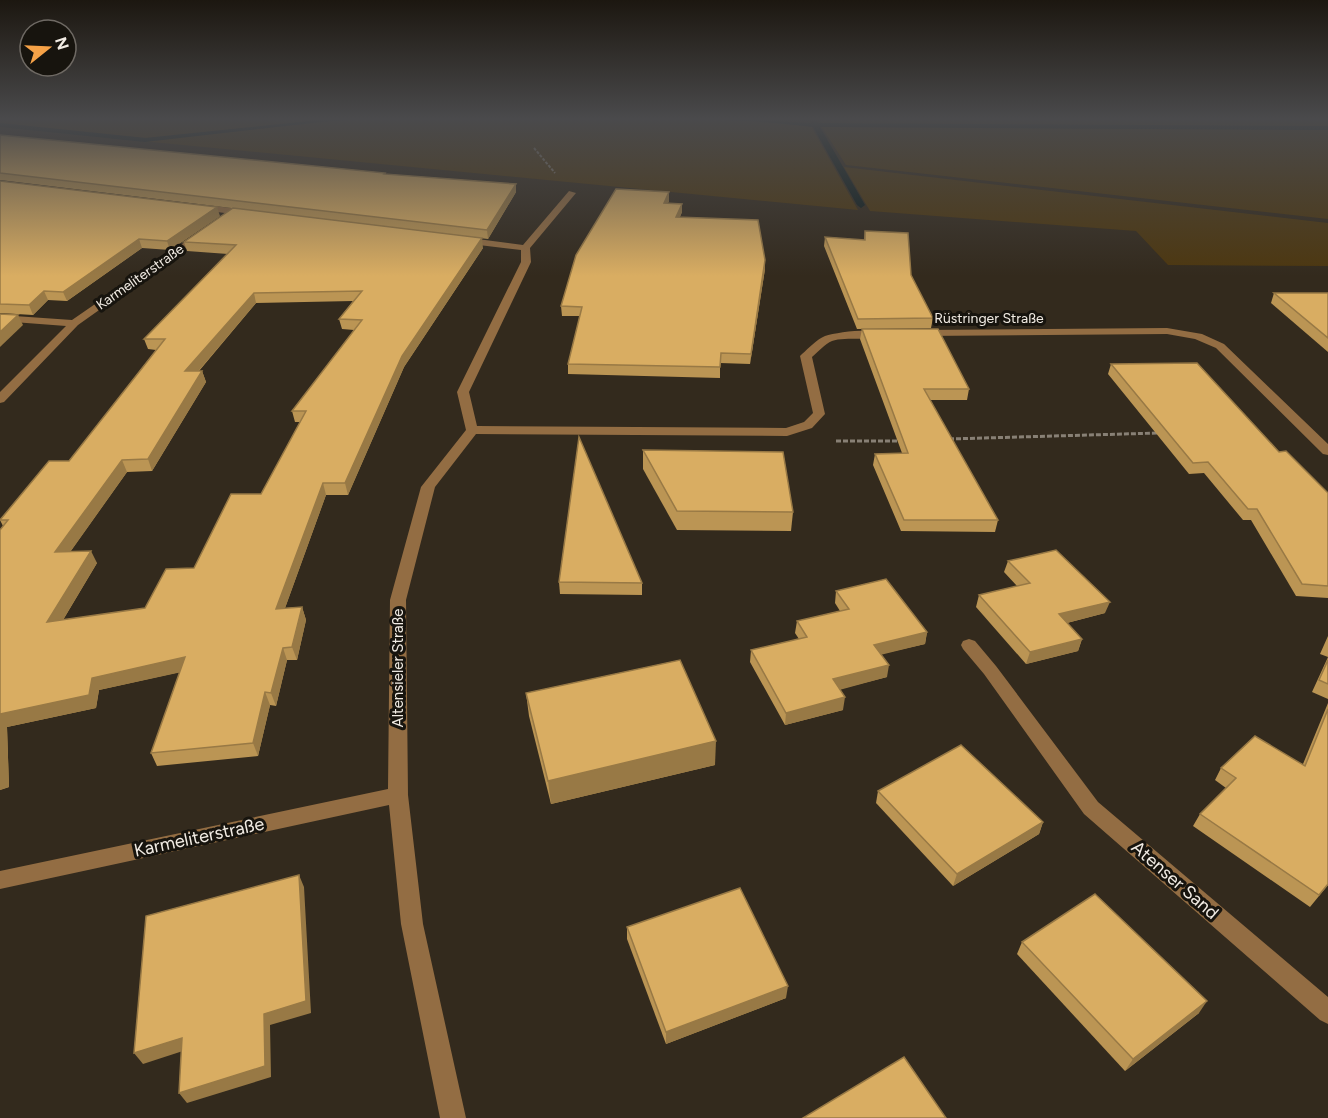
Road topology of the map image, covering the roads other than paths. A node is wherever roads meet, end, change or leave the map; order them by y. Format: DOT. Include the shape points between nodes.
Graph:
graph roads {
  1 [pos="572,193"];
  2 [pos="189,206"];
  3 [pos="236,211"];
  4 [pos="259,214"];
  5 [pos="455,239"];
  6 [pos="525,248"];
  7 [pos="0,318"];
  8 [pos="74,323"];
  9 [pos="0,399"];
  10 [pos="472,430"];
  11 [pos="1328,451"];
  12 [pos="969,645"];
  13 [pos="398,795"];
  14 [pos="0,880"];
  15 [pos="1328,1012"];
  16 [pos="453,1118"];
  1 -- 6 [label="street"];
  2 -- 3 [label="street"];
  3 -- 4 [label="street"];
  3 -- 8 [label="street, Karmeliterstraße"];
  5 -- 6 [label="street"];
  6 -- 10 [label="street" via="526,262 463,392"];
  7 -- 8 [label="street"];
  8 -- 9 [label="street, Karmeliterstraße"];
  10 -- 11 [label="street, Rüstringer Straße" via="787,432 808,425 819,414 806,356 827,339 856,334 1167,331 1197,336 1220,346"];
  10 -- 13 [label="street, Altensieler Straße" via="428,487 399,600"];
  12 -- 15 [label="street, Atenser Sand" via="1091,808"];
  13 -- 14 [label="street, Karmeliterstraße"];
  13 -- 16 [label="street, Altensieler Straße" via="412,924"];
}
